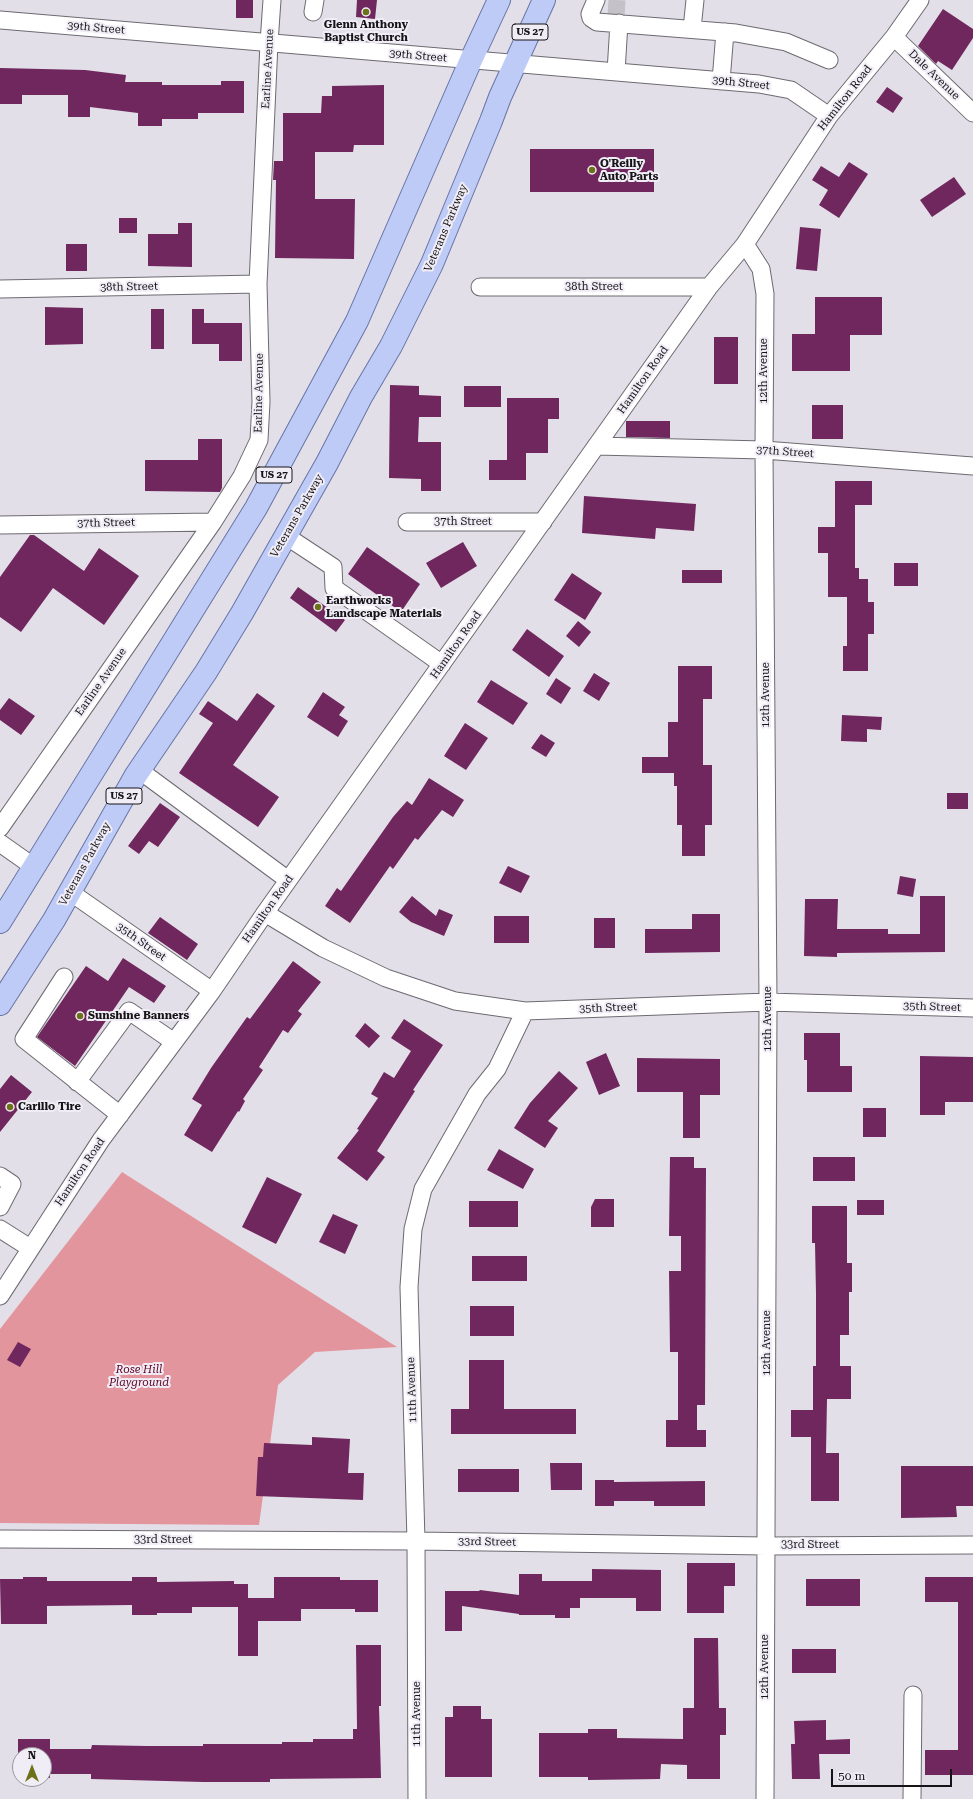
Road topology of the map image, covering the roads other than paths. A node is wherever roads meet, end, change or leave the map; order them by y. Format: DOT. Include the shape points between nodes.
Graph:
graph roads {
  1 [pos="272,0"];
  2 [pos="499,0"];
  3 [pos="544,0"];
  4 [pos="596,0"];
  5 [pos="695,0"];
  6 [pos="920,0"];
  7 [pos="0,20"];
  8 [pos="617,21"];
  9 [pos="692,29"];
  10 [pos="725,32"];
  11 [pos="894,37"];
  12 [pos="269,44"];
  13 [pos="471,60"];
  14 [pos="829,60"];
  15 [pos="516,64"];
  16 [pos="616,72"];
  17 [pos="721,81"];
  18 [pos="973,113"];
  19 [pos="829,116"];
  20 [pos="745,244"];
  21 [pos="258,284"];
  22 [pos="480,288"];
  23 [pos="709,288"];
  24 [pos="0,289"];
  25 [pos="596,446"];
  26 [pos="764,450"];
  27 [pos="973,466"];
  28 [pos="213,522"];
  29 [pos="407,522"];
  30 [pos="543,522"];
  31 [pos="0,524"];
  32 [pos="286,536"];
  33 [pos="442,664"];
  34 [pos="139,770"];
  35 [pos="0,828"];
  36 [pos="0,844"];
  37 [pos="34,867"];
  38 [pos="288,880"];
  39 [pos="70,892"];
  40 [pos="264,913"];
  41 [pos="0,922"];
  42 [pos="64,977"];
  43 [pos="212,991"];
  44 [pos="768,1002"];
  45 [pos="0,1004"];
  46 [pos="973,1008"];
  47 [pos="525,1010"];
  48 [pos="174,1042"];
  49 [pos="77,1082"];
  50 [pos="120,1115"];
  51 [pos="0,1176"];
  52 [pos="0,1207"];
  53 [pos="0,1229"];
  54 [pos="30,1248"];
  55 [pos="0,1296"];
  56 [pos="0,1539"];
  57 [pos="416,1541"];
  58 [pos="973,1544"];
  59 [pos="766,1546"];
  60 [pos="913,1695"];
  61 [pos="417,1799"];
  62 [pos="765,1799"];
  63 [pos="912,1799"];
  1 -- 12 [label="street, Earline Avenue"];
  2 -- 13 [label="main road, US 27"];
  3 -- 15 [label="main road, Veterans Parkway / US 27"];
  4 -- 8 [label="street" via="590,14 591,18 597,22"];
  5 -- 9 [label="street"];
  6 -- 11 [label="street, Hamilton Road"];
  7 -- 12 [label="street, 39th Street"];
  8 -- 9 [label="street"];
  8 -- 16 [label="street"];
  9 -- 10 [label="street"];
  10 -- 14 [label="street" via="786,42"];
  10 -- 17 [label="street"];
  11 -- 18 [label="street, Dale Avenue"];
  11 -- 19 [label="street, Hamilton Road"];
  12 -- 13 [label="street, 39th Street"];
  12 -- 21 [label="street, Earline Avenue"];
  13 -- 15 [label="street, 39th Street"];
  13 -- 37 [label="main road, US 27" via="357,321 256,508"];
  15 -- 16 [label="street, 39th Street"];
  15 -- 32 [label="main road, Veterans Parkway / US 27" via="432,264 391,346"];
  16 -- 17 [label="street, 39th Street"];
  17 -- 19 [label="street, 39th Street" via="791,90"];
  19 -- 20 [label="street, Hamilton Road"];
  20 -- 23 [label="street, Hamilton Road"];
  20 -- 26 [label="street, 12th Avenue" via="761,270 765,294"];
  21 -- 24 [label="street, 38th Street"];
  21 -- 28 [label="street, Earline Avenue" via="261,402 259,440 242,476"];
  22 -- 23 [label="street, 38th Street"];
  23 -- 25 [label="street, Hamilton Road"];
  25 -- 26 [label="street, 37th Street"];
  25 -- 30 [label="street, Hamilton Road"];
  26 -- 27 [label="street, 37th Street"];
  26 -- 44 [label="street, 12th Avenue"];
  28 -- 31 [label="street, 37th Street"];
  28 -- 35 [label="street, Earline Avenue"];
  29 -- 30 [label="street, 37th Street"];
  30 -- 33 [label="street, Hamilton Road"];
  32 -- 33 [label="street" via="333,567 334,588"];
  32 -- 34 [label="main road, Veterans Parkway / US 27" via="206,672"];
  33 -- 38 [label="street, Hamilton Road"];
  34 -- 38 [label="street"];
  34 -- 39 [label="main road, Veterans Parkway / US 27"];
  36 -- 37 [label="street"];
  37 -- 41 [label="main road, US 27"];
  38 -- 40 [label="street, Hamilton Road"];
  39 -- 43 [label="street, 35th Street"];
  39 -- 45 [label="main road, Veterans Parkway / US 27"];
  40 -- 43 [label="street, Hamilton Road"];
  40 -- 47 [label="street, 35th Street" via="323,948 386,978 455,1001"];
  42 -- 49 [label="street" via="24,1039"];
  43 -- 48 [label="street, Hamilton Road"];
  44 -- 46 [label="street, 35th Street"];
  44 -- 47 [label="street, 35th Street"];
  44 -- 59 [label="street, 12th Avenue"];
  47 -- 57 [label="street, 11th Avenue" via="497,1069 477,1094 423,1189 413,1229 409,1287"];
  48 -- 49 [label="street" via="129,1011"];
  48 -- 50 [label="street, Hamilton Road"];
  49 -- 50 [label="street"];
  50 -- 54 [label="street, Hamilton Road"];
  51 -- 52 [label="street" via="12,1184"];
  53 -- 54 [label="street"];
  54 -- 55 [label="street, Hamilton Road"];
  56 -- 57 [label="street, 33rd Street"];
  57 -- 59 [label="street, 33rd Street"];
  57 -- 61 [label="street, 11th Avenue"];
  58 -- 59 [label="street, 33rd Street"];
  59 -- 62 [label="street, 12th Avenue"];
  60 -- 63 [label="street"];
}
